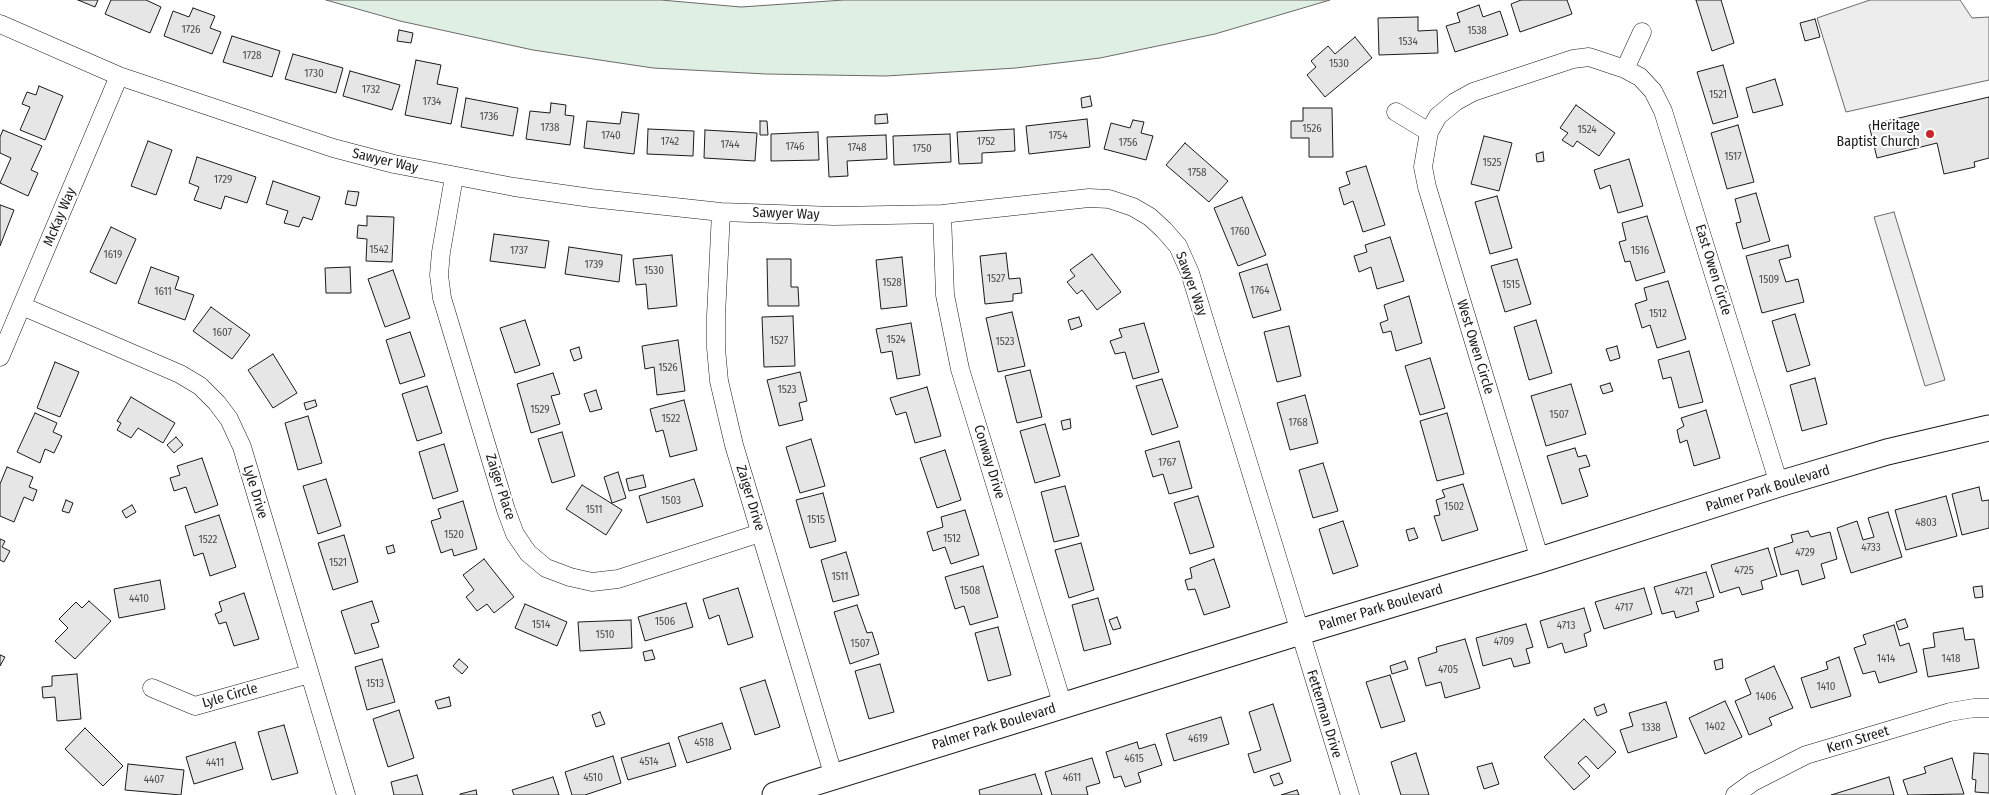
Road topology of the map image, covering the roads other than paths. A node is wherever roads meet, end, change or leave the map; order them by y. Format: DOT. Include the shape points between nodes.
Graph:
graph roads {
  1 [pos="0,24"];
  2 [pos="1642,32"];
  3 [pos="1625,69"];
  4 [pos="119,76"];
  5 [pos="1518,76"];
  6 [pos="1396,112"];
  7 [pos="1429,132"];
  8 [pos="454,177"];
  9 [pos="721,212"];
  10 [pos="942,214"];
  11 [pos="22,306"];
  12 [pos="0,357"];
  13 [pos="1989,428"];
  14 [pos="1779,484"];
  15 [pos="760,533"];
  16 [pos="1540,560"];
  17 [pos="1300,632"];
  18 [pos="309,674"];
  19 [pos="152,688"];
  20 [pos="1063,706"];
  21 [pos="1989,708"];
  22 [pos="834,777"];
  23 [pos="346,795"];
  24 [pos="775,795"];
  25 [pos="1350,795"];
  26 [pos="1735,795"];
  1 -- 4 [label="street, Sawyer Way"];
  2 -- 3 [label="street"];
  3 -- 5 [label="street, East Owen Circle" via="1589,57 1573,58"];
  3 -- 14 [label="street, East Owen Circle" via="1640,76 1663,111"];
  4 -- 8 [label="street, Sawyer Way" via="332,148"];
  4 -- 11 [label="street, McKay Way"];
  5 -- 7 [label="street, West Owen Circle" via="1455,102 1438,116"];
  6 -- 7 [label="street"];
  7 -- 16 [label="street, West Owen Circle" via="1423,167 1427,187"];
  8 -- 9 [label="street, Sawyer Way" via="592,198"];
  8 -- 15 [label="street, Zaiger Place" via="441,252 442,298 506,510 515,534 528,553 546,568 592,582 618,579"];
  9 -- 10 [label="street, Sawyer Way" via="834,216"];
  9 -- 15 [label="street, Zaiger Drive" via="716,316 719,381"];
  10 -- 17 [label="street, Sawyer Way" via="1109,198 1150,217 1178,246 1190,273"];
  10 -- 20 [label="street, Conway Drive" via="945,295 960,369"];
  11 -- 12 [label="street, McKay Way"];
  11 -- 18 [label="street, Lyle Drive" via="180,374 217,402 242,447"];
  13 -- 14 [label="main road, Palmer Park Boulevard" via="1887,452"];
  14 -- 16 [label="main road, Palmer Park Boulevard"];
  15 -- 22 [label="street, Zaiger Drive"];
  16 -- 17 [label="main road, Palmer Park Boulevard"];
  17 -- 20 [label="main road, Palmer Park Boulevard"];
  17 -- 25 [label="street, Fetterman Drive"];
  18 -- 19 [label="street, Lyle Circle" via="195,706"];
  18 -- 23 [label="street, Lyle Drive"];
  20 -- 22 [label="main road, Palmer Park Boulevard"];
  21 -- 26 [label="street, Kern Street" via="1950,712 1806,755"];
  22 -- 24 [label="main road, Palmer Park Boulevard"];
}
